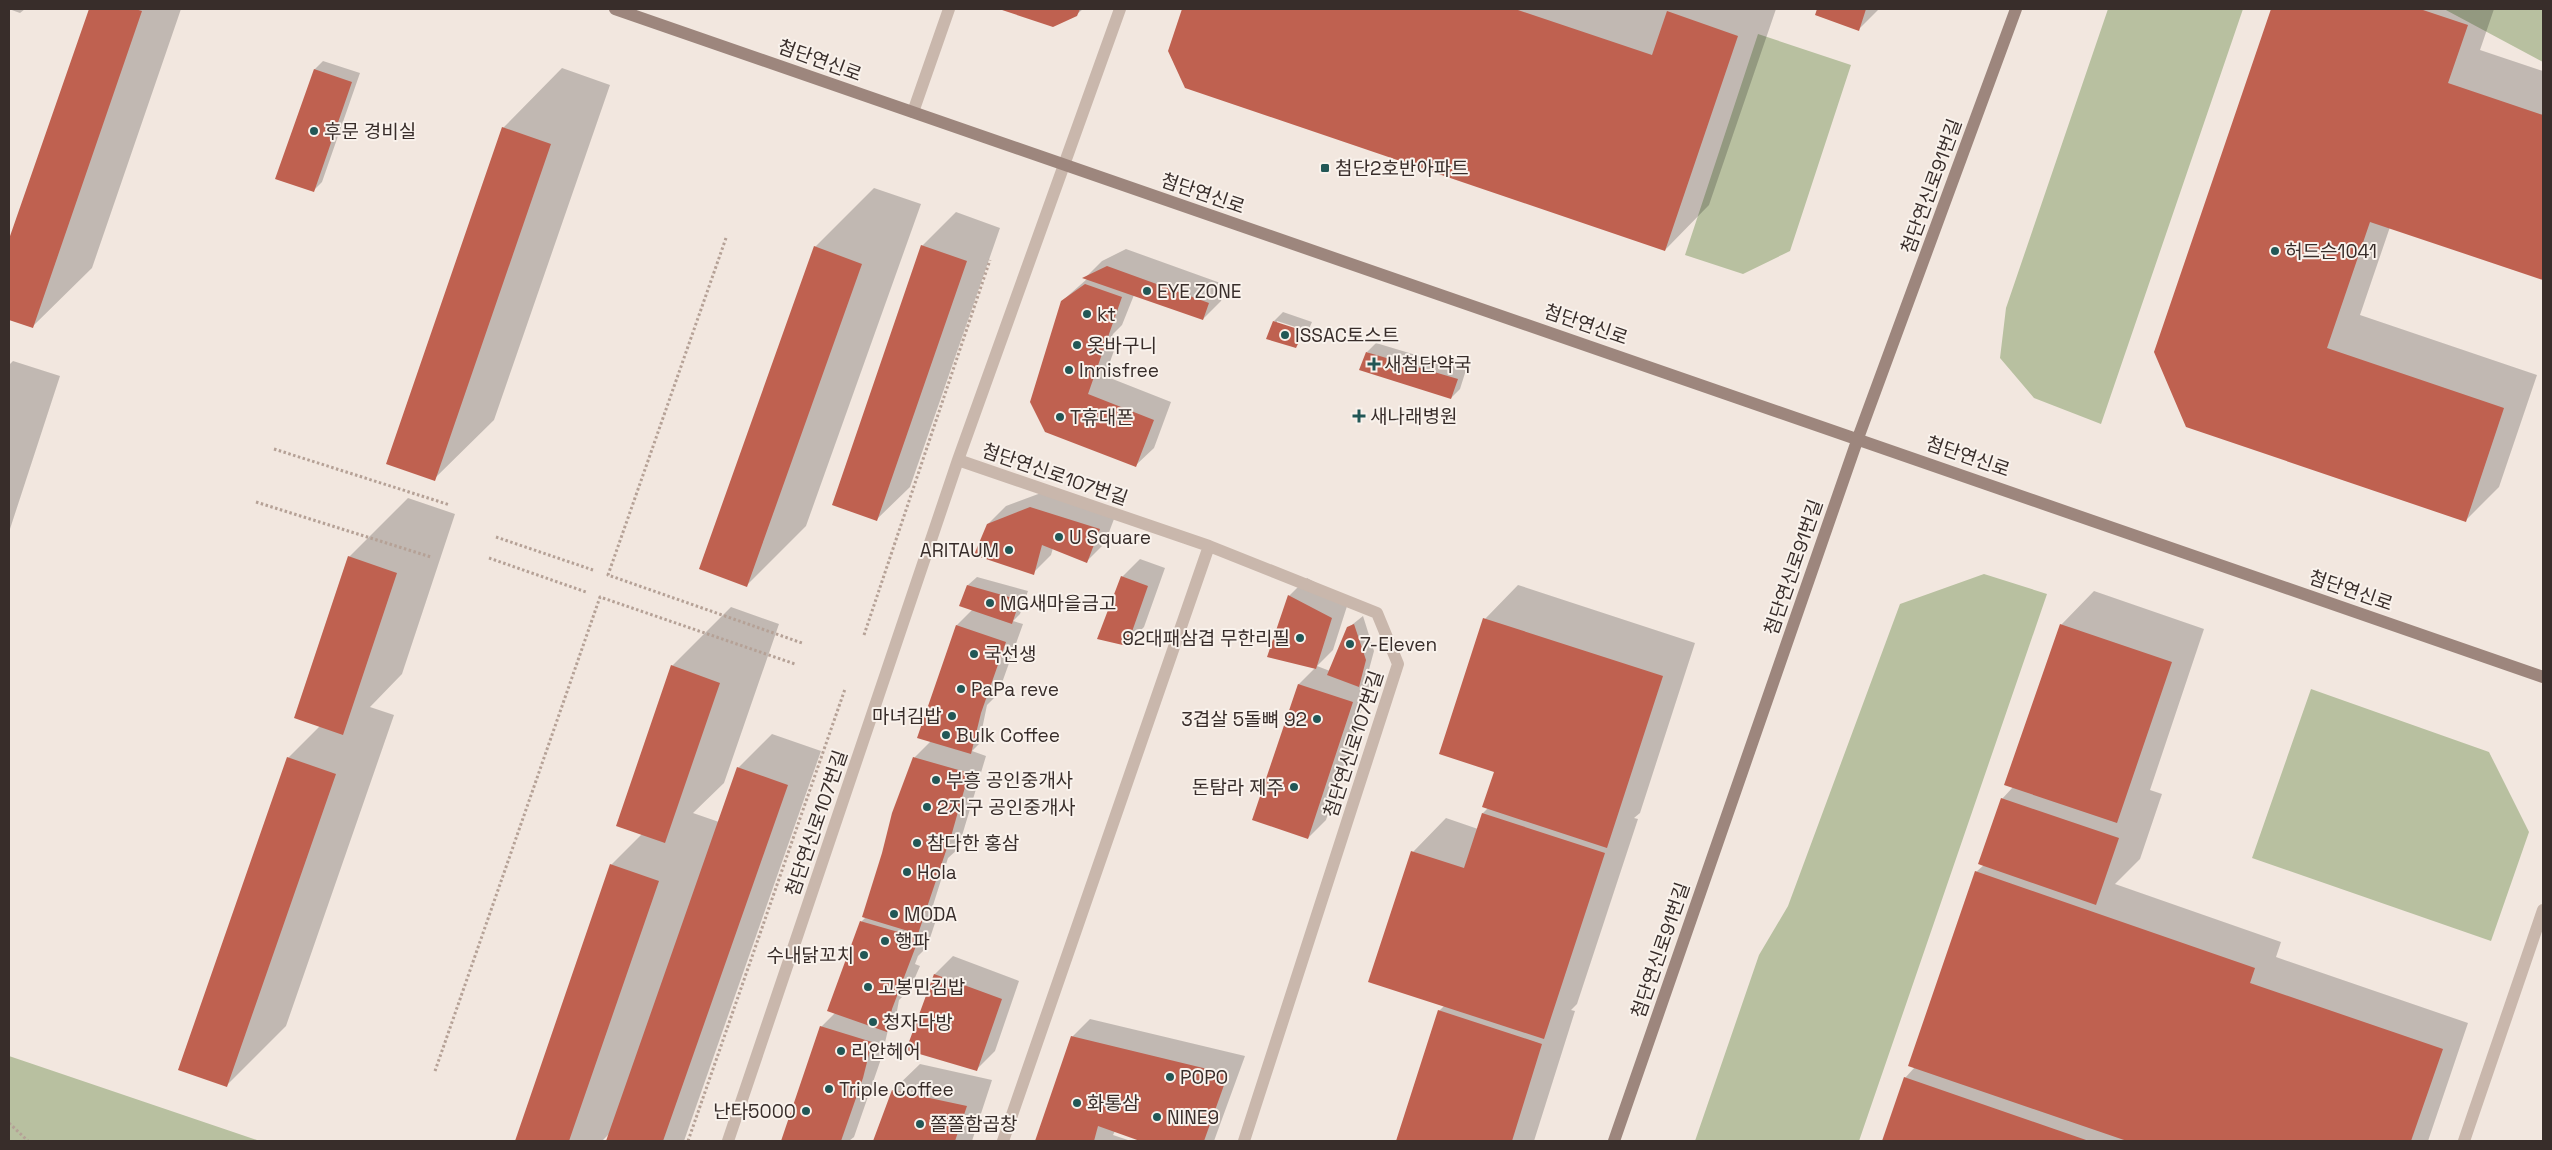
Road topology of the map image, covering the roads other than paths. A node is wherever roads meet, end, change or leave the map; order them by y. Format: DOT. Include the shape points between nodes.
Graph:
graph roads {
  1 [pos="615,9"];
  2 [pos="949,9"];
  3 [pos="1120,9"];
  4 [pos="2016,9"];
  5 [pos="913,112"];
  6 [pos="1064,165"];
  7 [pos="1858,438"];
  8 [pos="958,460"];
  9 [pos="1209,546"];
  10 [pos="2543,677"];
  11 [pos="2543,910"];
  12 [pos="728,1141"];
  13 [pos="1003,1141"];
  14 [pos="1244,1141"];
  15 [pos="1614,1141"];
  16 [pos="2464,1141"];
  1 -- 5 [label="street, 첨단연신로"];
  2 -- 5 [label="street"];
  3 -- 6 [label="street, 첨단연신로107번길"];
  4 -- 7 [label="street, 첨단연신로91번길"];
  5 -- 6 [label="street, 첨단연신로"];
  6 -- 7 [label="street, 첨단연신로"];
  6 -- 8 [label="street, 첨단연신로107번길"];
  7 -- 10 [label="street, 첨단연신로"];
  7 -- 15 [label="street, 첨단연신로91번길"];
  8 -- 9 [label="street, 첨단연신로107번길"];
  8 -- 12 [label="street, 첨단연신로107번길"];
  9 -- 13 [label="street"];
  9 -- 14 [label="street, 첨단연신로107번길" via="1377,613 1398,664"];
  11 -- 16 [label="street"];
}
